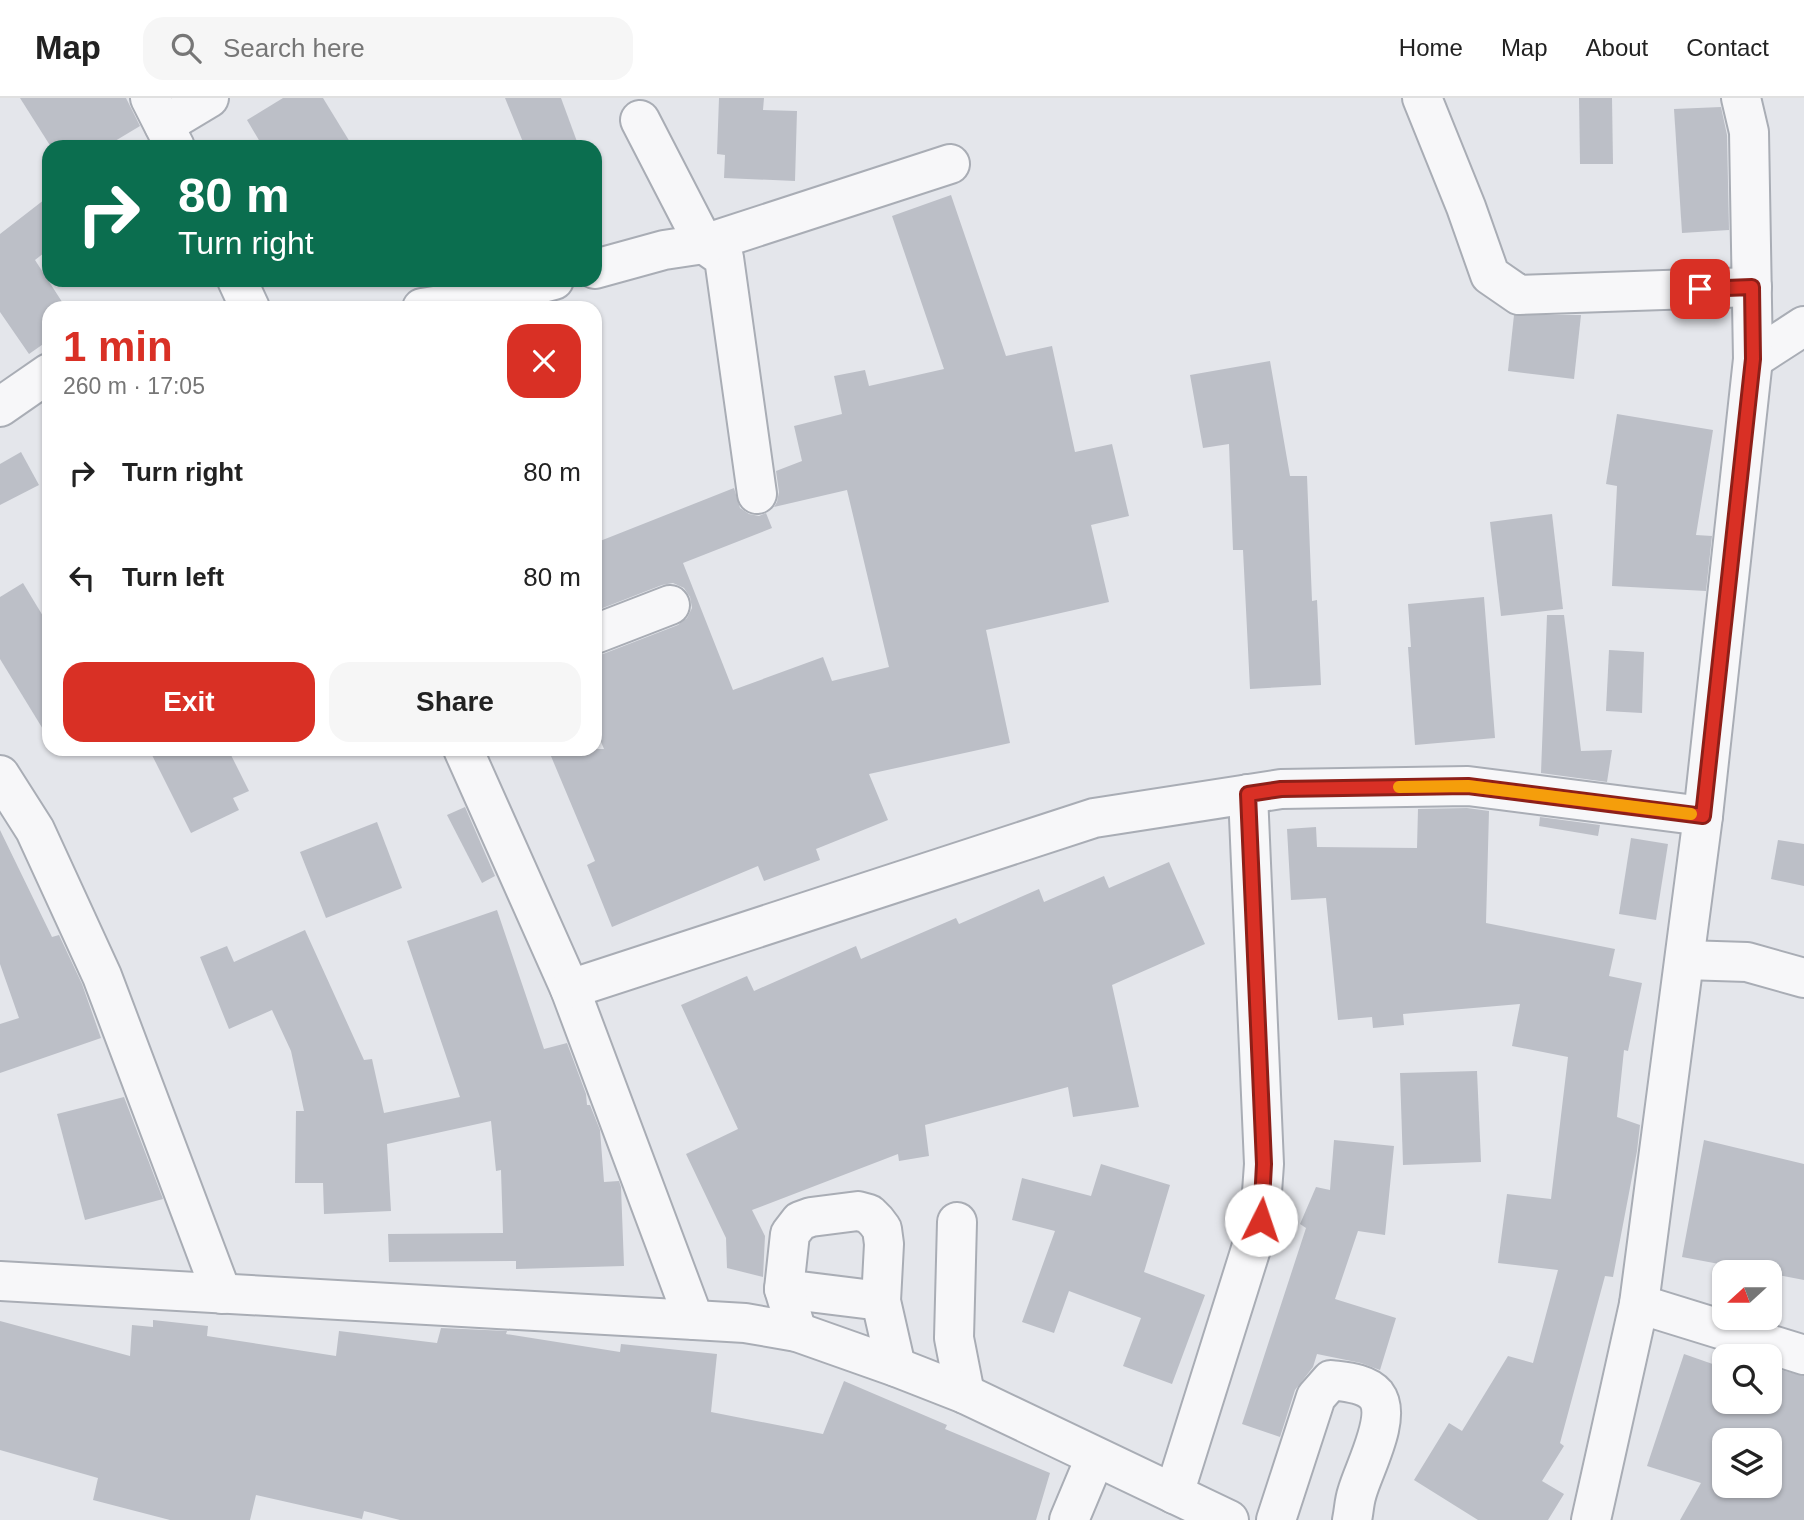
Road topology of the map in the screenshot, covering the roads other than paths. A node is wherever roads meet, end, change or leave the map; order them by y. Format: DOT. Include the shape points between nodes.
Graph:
graph roads {
  1 [pos="209,98"];
  2 [pos="1422,98"];
  3 [pos="1741,98"];
  4 [pos="640,120"];
  5 [pos="163,123"];
  6 [pos="950,164"];
  7 [pos="704,244"];
  8 [pos="602,267"];
  9 [pos="528,287"];
  10 [pos="1752,287"];
  11 [pos="466,301"];
  12 [pos="1804,326"];
  13 [pos="1753,359"];
  14 [pos="42,378"];
  15 [pos="0,407"];
  16 [pos="757,494"];
  17 [pos="670,605"];
  18 [pos="602,631"];
  19 [pos="466,756"];
  20 [pos="0,775"];
  21 [pos="1248,794"];
  22 [pos="1703,816"];
  23 [pos="1685,960"];
  24 [pos="1804,978"];
  25 [pos="570,989"];
  26 [pos="957,1222"];
  27 [pos="0,1281"];
  28 [pos="784,1289"];
  29 [pos="222,1294"];
  30 [pos="881,1301"];
  31 [pos="1639,1304"];
  32 [pos="694,1320"];
  33 [pos="797,1332"];
  34 [pos="1804,1355"];
  35 [pos="896,1367"];
  36 [pos="965,1394"];
  37 [pos="1096,1458"];
  38 [pos="1174,1494"];
  39 [pos="1069,1520"];
  40 [pos="1229,1520"];
  41 [pos="1276,1520"];
  42 [pos="1352,1520"];
  43 [pos="1591,1520"];
  1 -- 5 [label="street"];
  2 -- 10 [label="street" via="1490,275 1519,295"];
  3 -- 10 [label="street" via="1749,132"];
  4 -- 7 [label="street"];
  6 -- 7 [label="street"];
  7 -- 8 [label="street"];
  7 -- 16 [label="street" via="724,258"];
  9 -- 11 [label="street"];
  10 -- 13 [label="street"];
  12 -- 13 [label="street"];
  13 -- 22 [label="street"];
  14 -- 15 [label="street"];
  17 -- 18 [label="street"];
  19 -- 25 [label="street"];
  20 -- 29 [label="street" via="35,831 102,976"];
  21 -- 22 [label="street" via="1281,789 1468,786"];
  21 -- 25 [label="street" via="1094,818"];
  21 -- 38 [label="street" via="1264,1164 1261,1220"];
  22 -- 23 [label="street"];
  23 -- 24 [label="street" via="1747,962"];
  23 -- 31 [label="street"];
  25 -- 32 [label="street"];
  26 -- 36 [label="street" via="954,1338"];
  27 -- 29 [label="street"];
  28 -- 30 [label="street"];
  28 -- 30 [label="street" via="792,1228 811,1217 858,1211 869,1214 882,1230"];
  28 -- 33 [label="street"];
  29 -- 32 [label="street"];
  30 -- 35 [label="street"];
  31 -- 34 [label="street"];
  31 -- 43 [label="street"];
  32 -- 33 [label="street"];
  33 -- 35 [label="street"];
  35 -- 36 [label="street"];
  36 -- 37 [label="street"];
  37 -- 38 [label="street"];
  37 -- 39 [label="street"];
  38 -- 40 [label="street"];
  41 -- 42 [label="street" via="1316,1397 1331,1380 1356,1383 1376,1395 1382,1410"];
}
